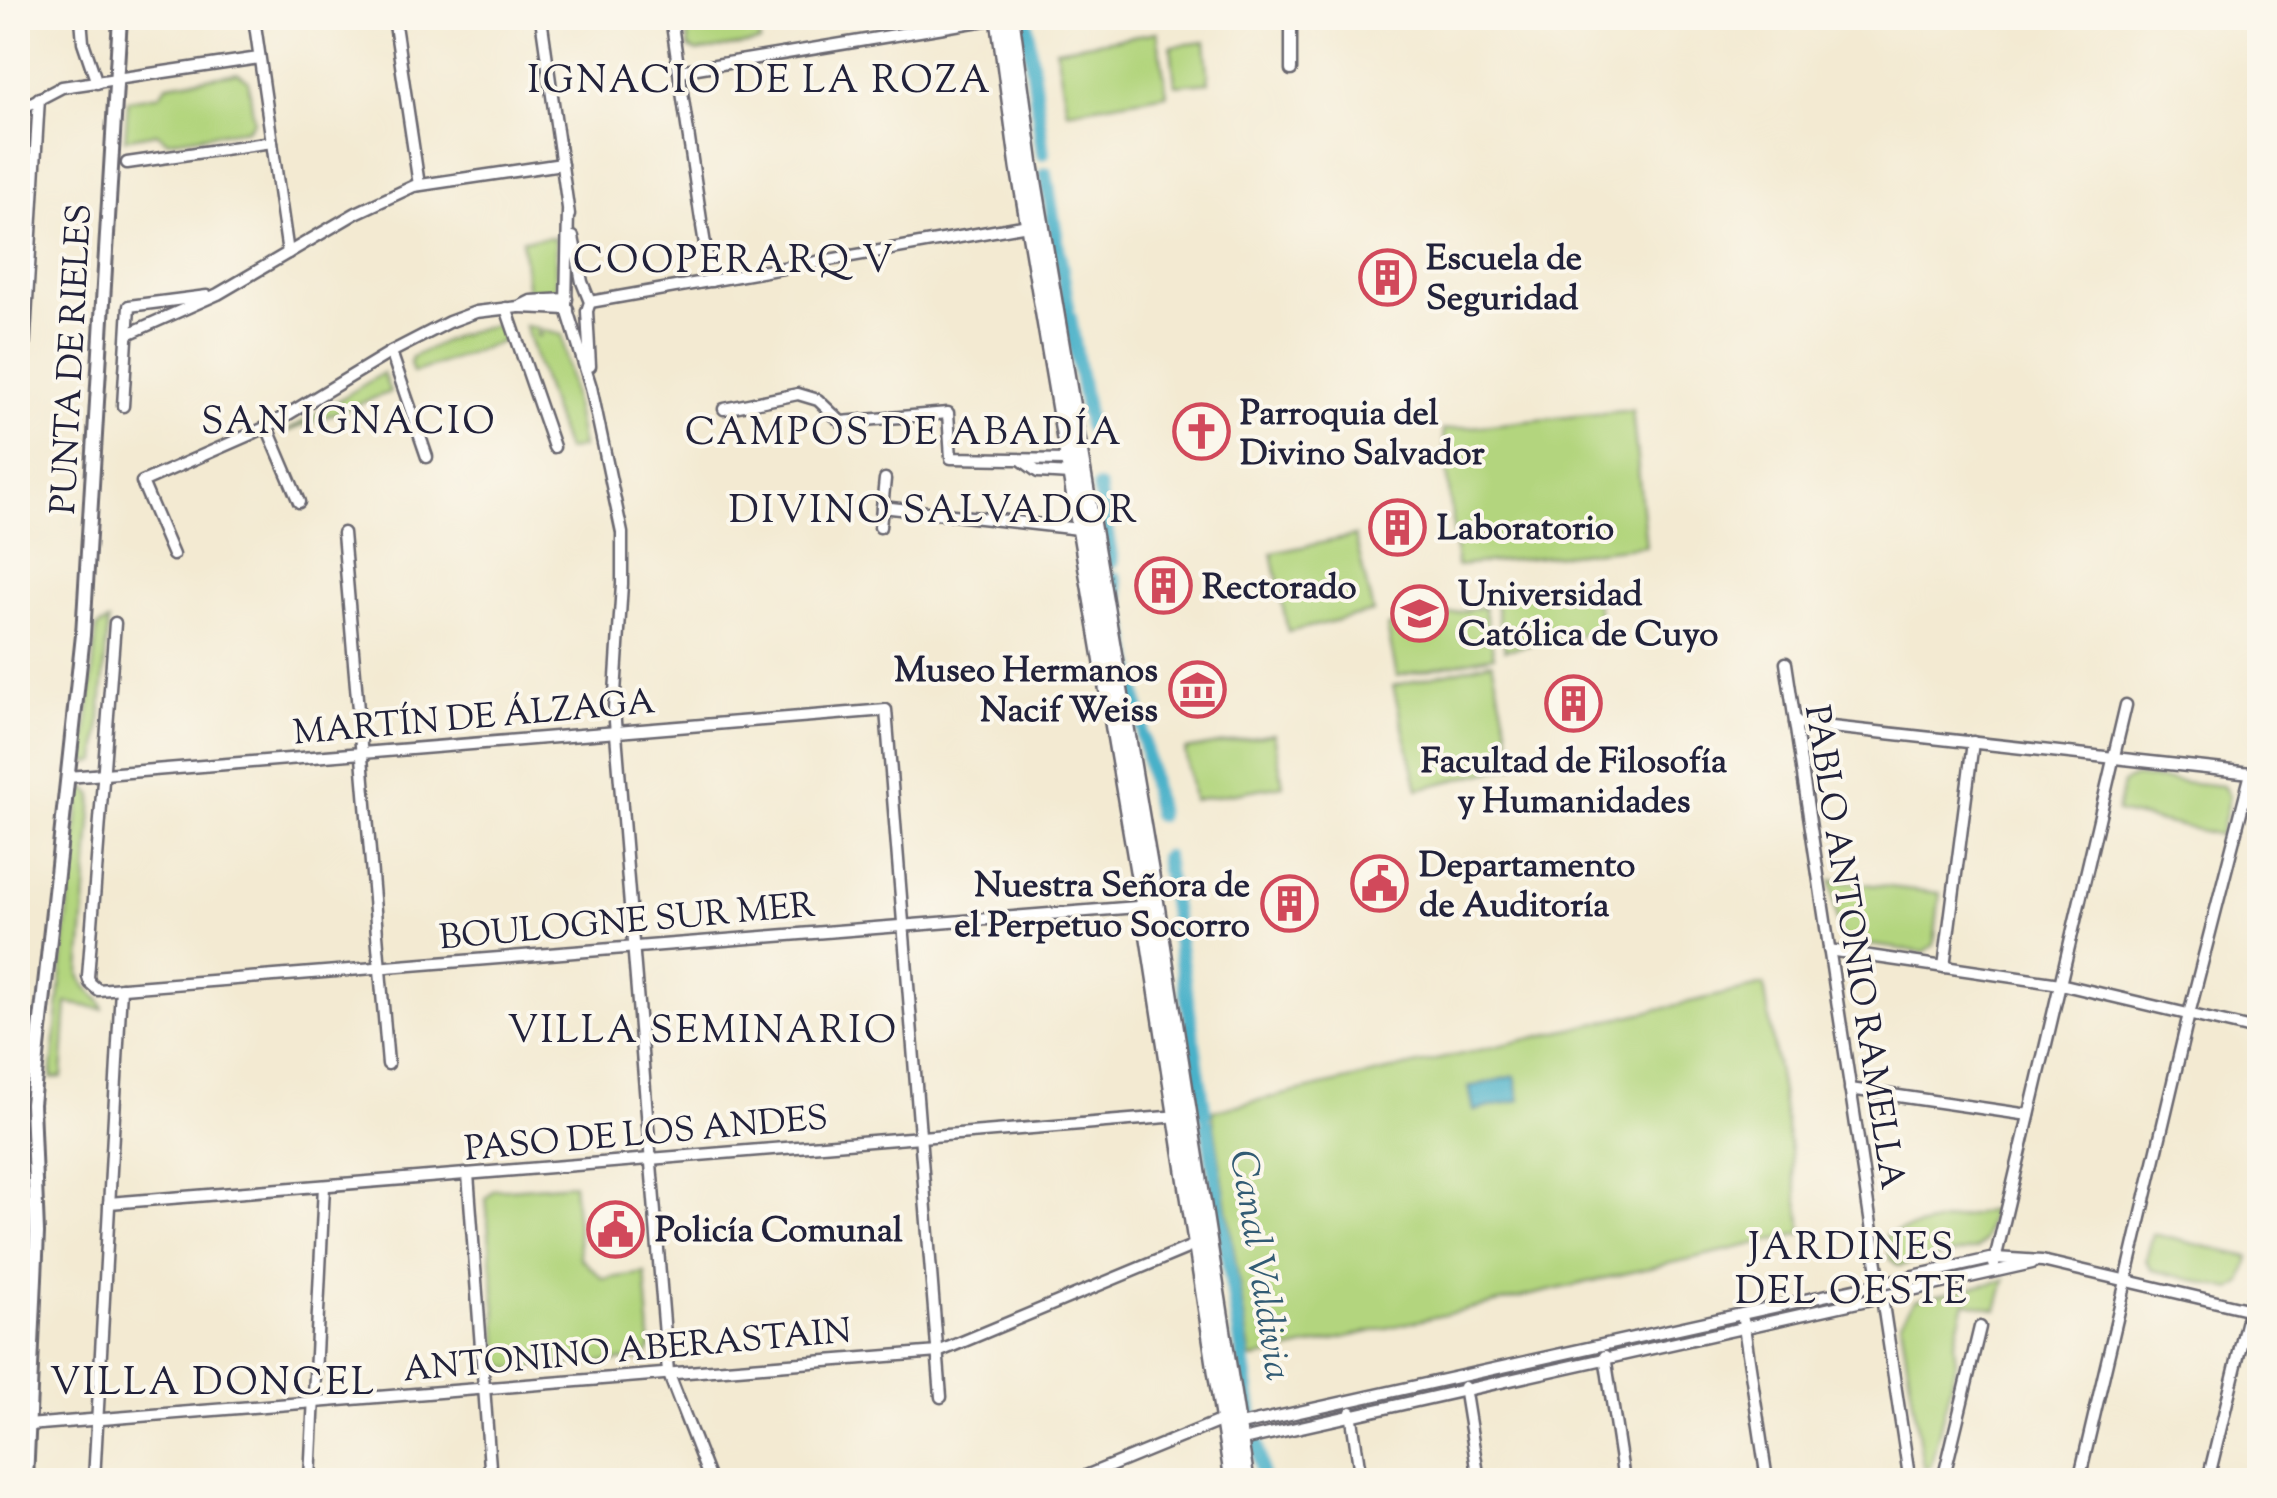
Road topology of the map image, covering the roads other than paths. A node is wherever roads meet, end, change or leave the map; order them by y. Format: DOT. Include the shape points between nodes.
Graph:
graph roads {
  1 [pos="81,18"];
  2 [pos="120,18"];
  3 [pos="254,18"];
  4 [pos="394,18"];
  5 [pos="541,18"];
  6 [pos="671,18"];
  7 [pos="998,18"];
  8 [pos="1012,18"];
  9 [pos="1290,18"];
  10 [pos="260,58"];
  11 [pos="1290,70"];
  12 [pos="679,71"];
  13 [pos="117,80"];
  14 [pos="97,83"];
  15 [pos="39,98"];
  16 [pos="18,110"];
  17 [pos="272,142"];
  18 [pos="127,164"];
  19 [pos="562,164"];
  20 [pos="419,185"];
  21 [pos="568,212"];
  22 [pos="1028,224"];
  23 [pos="288,253"];
  24 [pos="711,281"];
  25 [pos="218,294"];
  26 [pos="22,302"];
  27 [pos="587,302"];
  28 [pos="568,304"];
  29 [pos="506,308"];
  30 [pos="128,334"];
  31 [pos="391,352"];
  32 [pos="591,387"];
  33 [pos="124,406"];
  34 [pos="724,409"];
  35 [pos="267,426"];
  36 [pos="554,447"];
  37 [pos="18,454"];
  38 [pos="427,458"];
  39 [pos="1068,467"];
  40 [pos="886,479"];
  41 [pos="300,502"];
  42 [pos="882,507"];
  43 [pos="880,527"];
  44 [pos="1078,529"];
  45 [pos="343,532"];
  46 [pos="174,556"];
  47 [pos="115,622"];
  48 [pos="1786,663"];
  49 [pos="2126,706"];
  50 [pos="1794,723"];
  51 [pos="616,732"];
  52 [pos="1972,742"];
  53 [pos="362,752"];
  54 [pos="2114,758"];
  55 [pos="102,774"];
  56 [pos="2255,774"];
  57 [pos="68,777"];
  58 [pos="1150,906"];
  59 [pos="903,926"];
  60 [pos="633,947"];
  61 [pos="1829,950"];
  62 [pos="1944,967"];
  63 [pos="380,968"];
  64 [pos="2060,984"];
  65 [pos="121,988"];
  66 [pos="2189,1014"];
  67 [pos="2260,1031"];
  68 [pos="388,1064"];
  69 [pos="1850,1090"];
  70 [pos="2029,1115"];
  71 [pos="1182,1116"];
  72 [pos="920,1138"];
  73 [pos="650,1160"];
  74 [pos="468,1174"];
  75 [pos="324,1186"];
  76 [pos="109,1203"];
  77 [pos="1202,1242"];
  78 [pos="1994,1264"];
  79 [pos="2260,1266"];
  80 [pos="2128,1282"];
  81 [pos="1880,1289"];
  82 [pos="2254,1311"];
  83 [pos="1743,1320"];
  84 [pos="1980,1327"];
  85 [pos="1603,1345"];
  86 [pos="938,1352"];
  87 [pos="1605,1358"];
  88 [pos="668,1372"];
  89 [pos="1463,1376"];
  90 [pos="484,1388"];
  91 [pos="1465,1390"];
  92 [pos="941,1397"];
  93 [pos="1350,1401"];
  94 [pos="314,1402"];
  95 [pos="1352,1416"];
  96 [pos="98,1420"];
  97 [pos="28,1425"];
  98 [pos="1242,1429"];
  99 [pos="22,1457"];
  100 [pos="1912,1478"];
  101 [pos="1082,1479"];
  102 [pos="26,1480"];
  103 [pos="94,1480"];
  104 [pos="310,1480"];
  105 [pos="492,1480"];
  106 [pos="710,1480"];
  107 [pos="1234,1480"];
  108 [pos="1246,1480"];
  109 [pos="1361,1480"];
  110 [pos="1478,1480"];
  111 [pos="1624,1480"];
  112 [pos="1767,1480"];
  113 [pos="1943,1480"];
  114 [pos="2079,1480"];
  115 [pos="2208,1480"];
  1 -- 14 [label="street"];
  2 -- 13 [label="street, PUNTA DE RIELES"];
  3 -- 10 [label="street"];
  4 -- 20 [label="street"];
  5 -- 19 [label="street"];
  6 -- 12 [label="street"];
  7 -- 12 [label="street"];
  7 -- 22 [label="main road"];
  8 -- 58 [label="main road"];
  9 -- 11 [label="street"];
  10 -- 13 [label="street"];
  10 -- 17 [label="street"];
  12 -- 24 [label="street"];
  13 -- 14 [label="street"];
  13 -- 57 [label="street, PUNTA DE RIELES"];
  14 -- 15 [label="street" via="62,86"];
  15 -- 16 [label="street"];
  15 -- 26 [label="street"];
  17 -- 18 [label="street"];
  17 -- 23 [label="street"];
  19 -- 20 [label="street"];
  19 -- 21 [label="street"];
  20 -- 23 [label="street"];
  21 -- 27 [label="street"];
  21 -- 28 [label="street"];
  22 -- 24 [label="street"];
  22 -- 39 [label="main road"];
  23 -- 25 [label="street"];
  24 -- 27 [label="street"];
  25 -- 30 [label="street"];
  25 -- 30 [label="street" via="130,306"];
  26 -- 37 [label="street"];
  27 -- 28 [label="street" via="578,292"];
  27 -- 28 [label="street" via="579,315"];
  27 -- 32 [label="street"];
  28 -- 29 [label="street"];
  28 -- 32 [label="street"];
  29 -- 31 [label="street" via="476,312"];
  29 -- 36 [label="street"];
  30 -- 33 [label="street"];
  31 -- 35 [label="street"];
  31 -- 38 [label="street"];
  32 -- 51 [label="street" via="622,533"];
  34 -- 39 [label="street" via="798,394 818,400 841,422 948,414 951,458"];
  35 -- 41 [label="street"];
  35 -- 46 [label="street" via="142,482"];
  39 -- 44 [label="main road"];
  40 -- 42 [label="street"];
  42 -- 43 [label="street"];
  42 -- 44 [label="street"];
  44 -- 58 [label="main road"];
  45 -- 53 [label="street"];
  47 -- 55 [label="street"];
  48 -- 50 [label="street, PABLO ANTONIO RAMELLA"];
  49 -- 54 [label="street"];
  50 -- 52 [label="street"];
  50 -- 61 [label="street, PABLO ANTONIO RAMELLA"];
  51 -- 53 [label="street, MARTÍN DE ÁLZAGA"];
  51 -- 59 [label="street, MARTÍN DE ÁLZAGA" via="886,710"];
  51 -- 60 [label="street"];
  52 -- 54 [label="street"];
  52 -- 62 [label="street"];
  53 -- 55 [label="street, MARTÍN DE ÁLZAGA"];
  53 -- 63 [label="street"];
  54 -- 56 [label="street"];
  54 -- 64 [label="street"];
  55 -- 57 [label="street, MARTÍN DE ÁLZAGA"];
  55 -- 65 [label="street, BOULOGNE SUR MER" via="88,976 92,986"];
  56 -- 66 [label="street"];
  57 -- 97 [label="street, PUNTA DE RIELES" via="32,1104 36,1232"];
  58 -- 59 [label="street, BOULOGNE SUR MER"];
  58 -- 71 [label="main road"];
  59 -- 60 [label="street, BOULOGNE SUR MER"];
  59 -- 72 [label="street"];
  60 -- 63 [label="street, BOULOGNE SUR MER"];
  60 -- 73 [label="street"];
  61 -- 62 [label="street"];
  61 -- 69 [label="street, PABLO ANTONIO RAMELLA"];
  62 -- 64 [label="street"];
  63 -- 65 [label="street, BOULOGNE SUR MER"];
  63 -- 68 [label="street"];
  64 -- 66 [label="street"];
  64 -- 70 [label="street"];
  65 -- 76 [label="street"];
  66 -- 67 [label="street"];
  66 -- 80 [label="street"];
  69 -- 70 [label="street"];
  69 -- 81 [label="street, PABLO ANTONIO RAMELLA"];
  70 -- 78 [label="street"];
  71 -- 72 [label="street, PASO DE LOS ANDES"];
  71 -- 77 [label="main road"];
  72 -- 73 [label="street, PASO DE LOS ANDES"];
  72 -- 86 [label="street"];
  73 -- 74 [label="street, PASO DE LOS ANDES"];
  73 -- 88 [label="street"];
  74 -- 75 [label="street, PASO DE LOS ANDES"];
  74 -- 90 [label="street"];
  75 -- 76 [label="street, PASO DE LOS ANDES"];
  75 -- 94 [label="street"];
  76 -- 96 [label="street"];
  77 -- 86 [label="street, ANTONINO ABERASTAIN"];
  77 -- 98 [label="main road"];
  78 -- 80 [label="street" via="2042,1261"];
  78 -- 81 [label="street"];
  79 -- 82 [label="street"];
  80 -- 82 [label="street"];
  80 -- 114 [label="street"];
  81 -- 83 [label="street"];
  81 -- 100 [label="street, PABLO ANTONIO RAMELLA"];
  82 -- 115 [label="street"];
  83 -- 85 [label="street"];
  83 -- 87 [label="street"];
  83 -- 112 [label="street"];
  84 -- 113 [label="street"];
  85 -- 87 [label="street"];
  85 -- 89 [label="street"];
  86 -- 88 [label="street, ANTONINO ABERASTAIN"];
  86 -- 92 [label="street"];
  87 -- 91 [label="street"];
  87 -- 111 [label="street"];
  88 -- 90 [label="street, ANTONINO ABERASTAIN"];
  88 -- 106 [label="street"];
  89 -- 91 [label="street"];
  89 -- 93 [label="street"];
  90 -- 94 [label="street, ANTONINO ABERASTAIN"];
  90 -- 105 [label="street"];
  91 -- 95 [label="street"];
  91 -- 110 [label="street"];
  93 -- 95 [label="street"];
  93 -- 98 [label="street"];
  94 -- 96 [label="street, ANTONINO ABERASTAIN"];
  94 -- 104 [label="street"];
  95 -- 98 [label="street"];
  95 -- 109 [label="street"];
  96 -- 97 [label="street, ANTONINO ABERASTAIN"];
  96 -- 103 [label="street"];
  97 -- 99 [label="street, PUNTA DE RIELES"];
  98 -- 101 [label="street"];
  98 -- 107 [label="main road"];
  98 -- 108 [label="main road"];
  99 -- 102 [label="street, PUNTA DE RIELES"];
}
